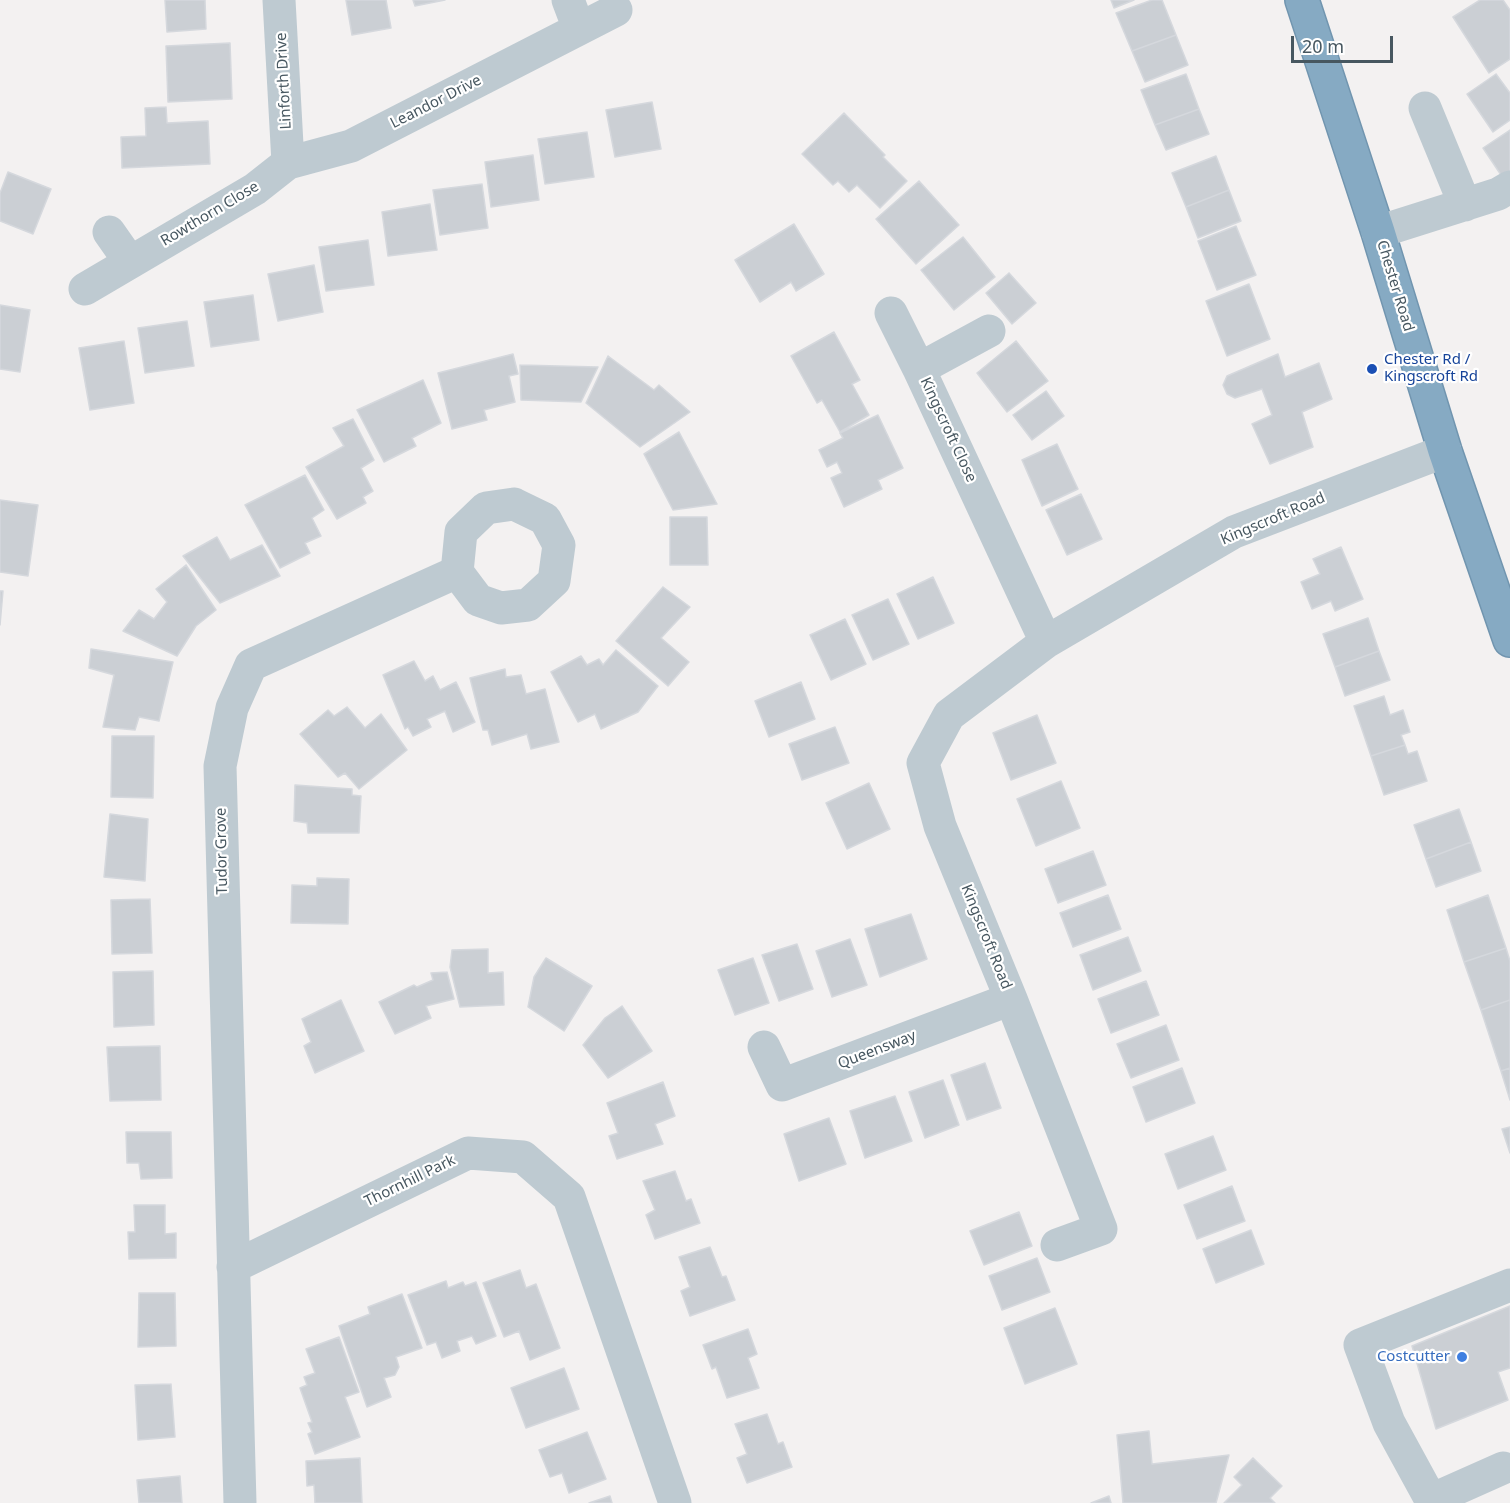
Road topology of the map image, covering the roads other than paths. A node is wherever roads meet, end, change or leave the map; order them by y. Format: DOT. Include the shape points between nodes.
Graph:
graph roads {
  1 [pos="279,0"];
  2 [pos="1302,0"];
  3 [pos="616,10"];
  4 [pos="573,15"];
  5 [pos="1425,108"];
  6 [pos="288,163"];
  7 [pos="1510,187"];
  8 [pos="1465,205"];
  9 [pos="109,232"];
  10 [pos="1378,232"];
  11 [pos="130,262"];
  12 [pos="85,289"];
  13 [pos="891,314"];
  14 [pos="989,331"];
  15 [pos="919,369"];
  16 [pos="1445,451"];
  17 [pos="457,572"];
  18 [pos="1510,639"];
  19 [pos="1046,642"];
  20 [pos="1011,999"];
  21 [pos="764,1047"];
  22 [pos="1057,1245"];
  23 [pos="233,1267"];
  24 [pos="1510,1285"];
  25 [pos="1503,1468"];
  26 [pos="240,1503"];
  27 [pos="675,1503"];
  1 -- 6 [label="street, Linforth Drive"];
  2 -- 10 [label="highway, Chester Road"];
  3 -- 4 [label="street, Leandor Drive"];
  4 -- 6 [label="street, Leandor Drive" via="351,146"];
  5 -- 8 [label="street"];
  6 -- 11 [label="street, Rowthorn Close" via="255,189"];
  7 -- 8 [label="street"];
  8 -- 10 [label="street"];
  9 -- 11 [label="street"];
  10 -- 16 [label="highway, Chester Road"];
  11 -- 12 [label="street, Rowthorn Close"];
  13 -- 15 [label="street, Kingscroft Close"];
  14 -- 15 [label="street, Kingscroft Close"];
  15 -- 19 [label="street, Kingscroft Close"];
  16 -- 18 [label="highway, Chester Road"];
  16 -- 19 [label="street, Kingscroft Road" via="1234,532"];
  17 -- 23 [label="street, Tudor Grove" via="251,665 232,708 220,766"];
  19 -- 20 [label="street, Kingscroft Road" via="949,715 923,763 940,826"];
  20 -- 21 [label="street, Queensway" via="782,1085"];
  20 -- 22 [label="street, Kingscroft Road" via="1101,1229"];
  23 -- 26 [label="street"];
  23 -- 27 [label="street, Thornhill Park" via="468,1153 523,1157 569,1197"];
  24 -- 25 [label="street" via="1360,1345 1389,1423 1431,1500"];
}
